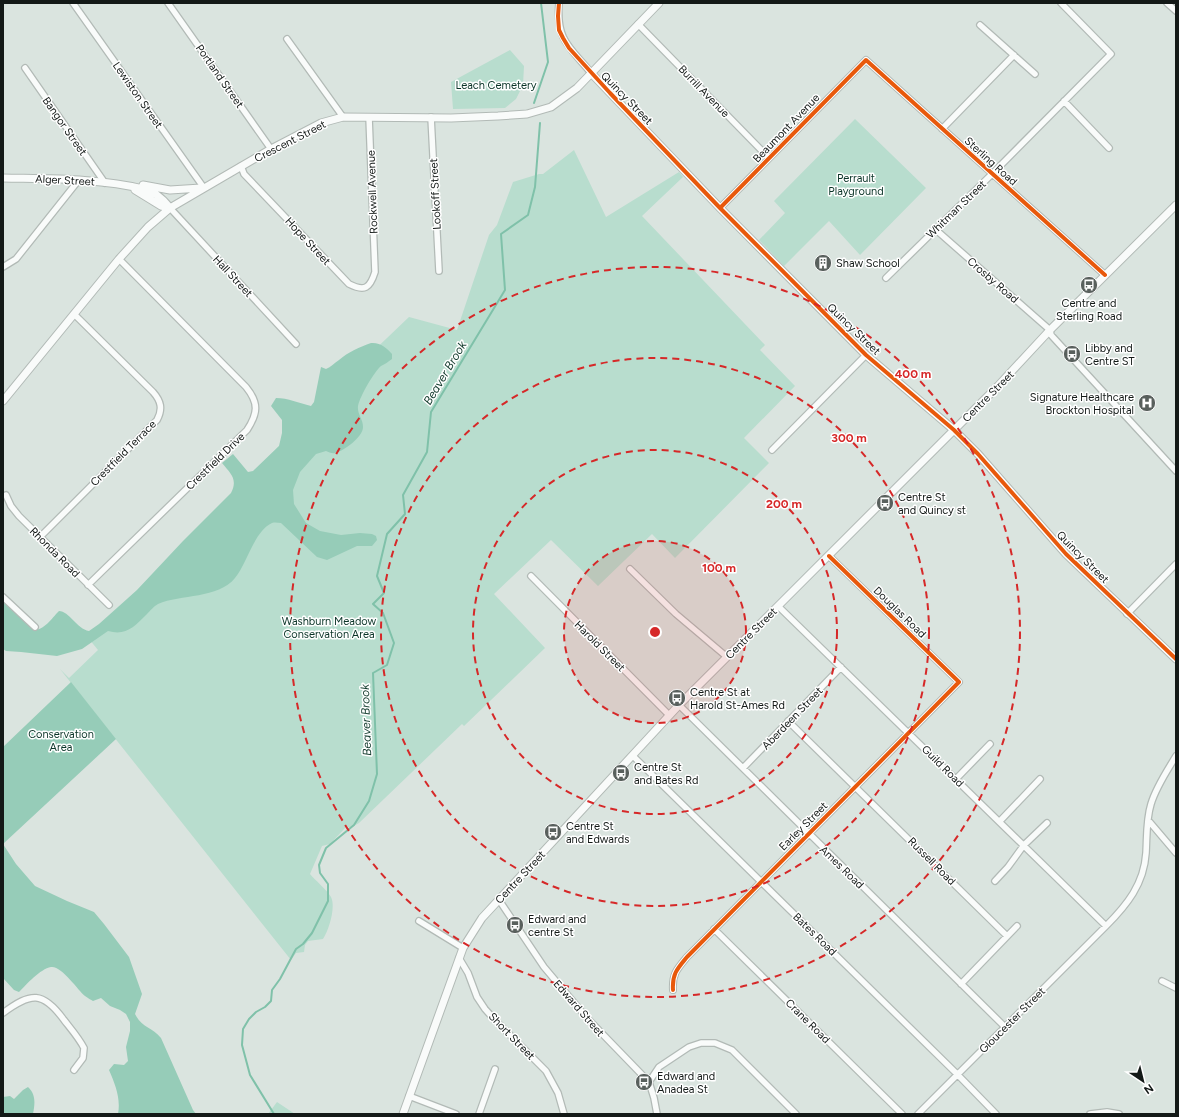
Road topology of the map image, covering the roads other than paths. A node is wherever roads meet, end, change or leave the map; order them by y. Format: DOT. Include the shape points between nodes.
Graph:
graph roads {
  1 [pos="73,3"];
  2 [pos="168,3"];
  3 [pos="559,3"];
  4 [pos="659,3"];
  5 [pos="1061,3"];
  6 [pos="1168,3"];
  7 [pos="1176,11"];
  8 [pos="638,24"];
  9 [pos="980,24"];
  10 [pos="287,39"];
  11 [pos="1014,55"];
  12 [pos="866,60"];
  13 [pos="25,68"];
  14 [pos="592,74"];
  15 [pos="1035,74"];
  16 [pos="1064,101"];
  17 [pos="343,117"];
  18 [pos="369,117"];
  19 [pos="431,117"];
  20 [pos="942,129"];
  21 [pos="1109,148"];
  22 [pos="271,149"];
  23 [pos="769,158"];
  24 [pos="241,166"];
  25 [pos="992,174"];
  26 [pos="3,178"];
  27 [pos="78,181"];
  28 [pos="105,183"];
  29 [pos="127,186"];
  30 [pos="204,188"];
  31 [pos="1176,205"];
  32 [pos="170,208"];
  33 [pos="720,208"];
  34 [pos="935,230"];
  35 [pos="119,258"];
  36 [pos="3,267"];
  37 [pos="375,267"];
  38 [pos="439,271"];
  39 [pos="1105,275"];
  40 [pos="886,278"];
  41 [pos="74,314"];
  42 [pos="1050,330"];
  43 [pos="296,344"];
  44 [pos="866,354"];
  45 [pos="3,401"];
  46 [pos="954,430"];
  47 [pos="772,450"];
  48 [pos="1176,471"];
  49 [pos="6,495"];
  50 [pos="40,537"];
  51 [pos="829,556"];
  52 [pos="1176,564"];
  53 [pos="630,569"];
  54 [pos="531,576"];
  55 [pos="88,585"];
  56 [pos="4,599"];
  57 [pos="109,605"];
  58 [pos="778,606"];
  59 [pos="1128,614"];
  60 [pos="34,627"];
  61 [pos="726,657"];
  62 [pos="1176,659"];
  63 [pos="841,667"];
  64 [pos="959,682"];
  65 [pos="679,706"];
  66 [pos="669,715"];
  67 [pos="788,721"];
  68 [pos="910,733"];
  69 [pos="990,744"];
  70 [pos="633,756"];
  71 [pos="1176,756"];
  72 [pos="743,768"];
  73 [pos="956,779"];
  74 [pos="1040,779"];
  75 [pos="856,786"];
  76 [pos="1148,820"];
  77 [pos="1000,821"];
  78 [pos="1048,823"];
  79 [pos="808,834"];
  80 [pos="1024,845"];
  81 [pos="1176,854"];
  82 [pos="761,881"];
  83 [pos="995,881"];
  84 [pos="499,900"];
  85 [pos="419,921"];
  86 [pos="1017,926"];
  87 [pos="1106,926"];
  88 [pos="714,929"];
  89 [pos="1007,936"];
  90 [pos="463,948"];
  91 [pos="459,958"];
  92 [pos="1162,981"];
  93 [pos="961,984"];
  94 [pos="1176,988"];
  95 [pos="673,990"];
  96 [pos="3,1014"];
  97 [pos="1006,1028"];
  98 [pos="495,1069"];
  99 [pos="74,1070"];
  100 [pos="957,1074"];
  101 [pos="649,1082"];
  102 [pos="409,1096"];
  103 [pos="403,1114"];
  104 [pos="456,1114"];
  105 [pos="479,1114"];
  106 [pos="564,1114"];
  107 [pos="656,1114"];
  108 [pos="796,1114"];
  109 [pos="902,1114"];
  110 [pos="918,1114"];
  111 [pos="996,1114"];
  112 [pos="1090,1114"];
  113 [pos="1120,1114"];
  1 -- 30 [label="street, Lewiston Street"];
  2 -- 22 [label="street, Portland Street"];
  3 -- 14 [label="street" via="559,30 562,38"];
  4 -- 8 [label="main road, Crescent Street"];
  5 -- 16 [label="street, Whitman Street" via="1111,54"];
  6 -- 7 [label="street"];
  8 -- 14 [label="main road, Crescent Street"];
  8 -- 23 [label="street, Burrill Avenue"];
  9 -- 11 [label="street"];
  10 -- 17 [label="street"];
  11 -- 15 [label="street"];
  11 -- 20 [label="street"];
  12 -- 20 [label="street, Sterling Road"];
  12 -- 23 [label="street, Beaumont Avenue"];
  13 -- 28 [label="street, Bangor Street"];
  14 -- 19 [label="main road, Crescent Street" via="551,107 527,114"];
  14 -- 33 [label="main road, Quincy Street"];
  16 -- 21 [label="street"];
  16 -- 25 [label="street, Whitman Street"];
  17 -- 18 [label="main road, Crescent Street"];
  17 -- 22 [label="main road, Crescent Street" via="321,123"];
  18 -- 19 [label="main road, Crescent Street"];
  18 -- 37 [label="street, Rockwell Avenue"];
  19 -- 38 [label="street, Lookoff Street"];
  20 -- 25 [label="street, Sterling Road"];
  22 -- 24 [label="main road, Crescent Street"];
  23 -- 33 [label="street, Beaumont Avenue"];
  24 -- 30 [label="main road, Crescent Street"];
  24 -- 37 [label="street, Hope Street" via="244,174 349,284 358,288 372,283"];
  25 -- 34 [label="street, Whitman Street"];
  25 -- 39 [label="street, Sterling Road"];
  26 -- 27 [label="main road, Alger Street"];
  27 -- 28 [label="main road, Alger Street"];
  27 -- 36 [label="street" via="16,259"];
  28 -- 29 [label="main road, Alger Street"];
  29 -- 30 [label="main road" via="138,184 175,190"];
  29 -- 32 [label="main road, Alger Street" via="155,194"];
  30 -- 32 [label="main road, Crescent Street"];
  31 -- 39 [label="main road, Centre Street"];
  32 -- 35 [label="main road, Crescent Street"];
  32 -- 43 [label="street, Hall Street"];
  33 -- 44 [label="main road, Quincy Street"];
  34 -- 40 [label="street, Whitman Street"];
  34 -- 42 [label="street, Crosby Road"];
  35 -- 41 [label="main road, Crescent Street"];
  35 -- 55 [label="street, Crestfield Drive" via="246,387 253,395 256,409 247,430"];
  39 -- 42 [label="main road, Centre Street"];
  41 -- 45 [label="main road, Crescent Street"];
  41 -- 50 [label="street, Crestfield Terrace" via="153,392 162,408 157,420"];
  42 -- 46 [label="main road, Centre Street"];
  42 -- 48 [label="street, Crosby Road" via="1051,335"];
  44 -- 46 [label="main road, Quincy Street"];
  44 -- 47 [label="street"];
  46 -- 51 [label="main road, Centre Street"];
  46 -- 59 [label="main road, Quincy Street" via="1066,554"];
  49 -- 50 [label="street, Rhonda Road" via="14,511"];
  50 -- 55 [label="street, Rhonda Road"];
  51 -- 58 [label="main road, Centre Street"];
  51 -- 64 [label="street, Douglas Road"];
  52 -- 59 [label="street"];
  53 -- 61 [label="street" via="676,614"];
  54 -- 66 [label="street, Harold Street"];
  55 -- 57 [label="street, Rhonda Road"];
  56 -- 60 [label="street"];
  58 -- 61 [label="main road, Centre Street"];
  58 -- 63 [label="street, Guild Road"];
  59 -- 62 [label="main road, Quincy Street"];
  61 -- 65 [label="main road, Centre Street"];
  63 -- 67 [label="street, Aberdeen Street"];
  63 -- 68 [label="street, Guild Road"];
  64 -- 68 [label="street, Earley Street"];
  65 -- 66 [label="main road, Centre Street"];
  65 -- 72 [label="street, Ames Road"];
  66 -- 70 [label="main road, Centre Street"];
  67 -- 72 [label="street, Aberdeen Street"];
  67 -- 75 [label="street, Russell Road"];
  68 -- 73 [label="street, Guild Road"];
  68 -- 75 [label="street, Earley Street"];
  69 -- 73 [label="street"];
  70 -- 82 [label="street, Bates Road"];
  70 -- 84 [label="main road, Centre Street"];
  71 -- 76 [label="street, Gloucester Street" via="1156,791"];
  72 -- 79 [label="street, Ames Road"];
  73 -- 77 [label="street, Guild Road"];
  74 -- 77 [label="street"];
  75 -- 79 [label="street, Earley Street"];
  75 -- 89 [label="street, Russell Road"];
  76 -- 81 [label="street"];
  76 -- 87 [label="street, Gloucester Street" via="1141,879 1130,900"];
  77 -- 80 [label="street, Guild Road"];
  78 -- 80 [label="street"];
  79 -- 82 [label="street, Earley Street"];
  79 -- 93 [label="street, Ames Road"];
  80 -- 83 [label="street"];
  80 -- 87 [label="street, Guild Road"];
  82 -- 88 [label="street, Earley Street"];
  82 -- 100 [label="street, Bates Road"];
  84 -- 90 [label="main road, Centre Street" via="482,918"];
  84 -- 101 [label="street, Edward Street" via="544,967 587,1018"];
  85 -- 90 [label="street"];
  86 -- 89 [label="street"];
  87 -- 97 [label="street, Gloucester Street"];
  88 -- 95 [label="street, Earley Street" via="675,972"];
  88 -- 109 [label="street, Crane Road"];
  89 -- 93 [label="street"];
  90 -- 91 [label="main road, Centre Street"];
  91 -- 102 [label="main road, Centre Street"];
  91 -- 106 [label="street, Short Street" via="485,1008 546,1071 558,1092"];
  92 -- 94 [label="street"];
  93 -- 97 [label="street, Ames Road"];
  96 -- 99 [label="street" via="16,1003 28,998 39,998 49,1002 84,1048 83,1058"];
  97 -- 100 [label="street, Gloucester Street"];
  98 -- 105 [label="street"];
  100 -- 110 [label="street, Gloucester Street"];
  100 -- 111 [label="street, Bates Road"];
  101 -- 107 [label="street, Edward Street"];
  101 -- 108 [label="street" via="659,1067 683,1050 701,1043 715,1043 732,1050"];
  102 -- 103 [label="main road, Centre Street"];
  102 -- 104 [label="street"];
  112 -- 113 [label="street"];
}
